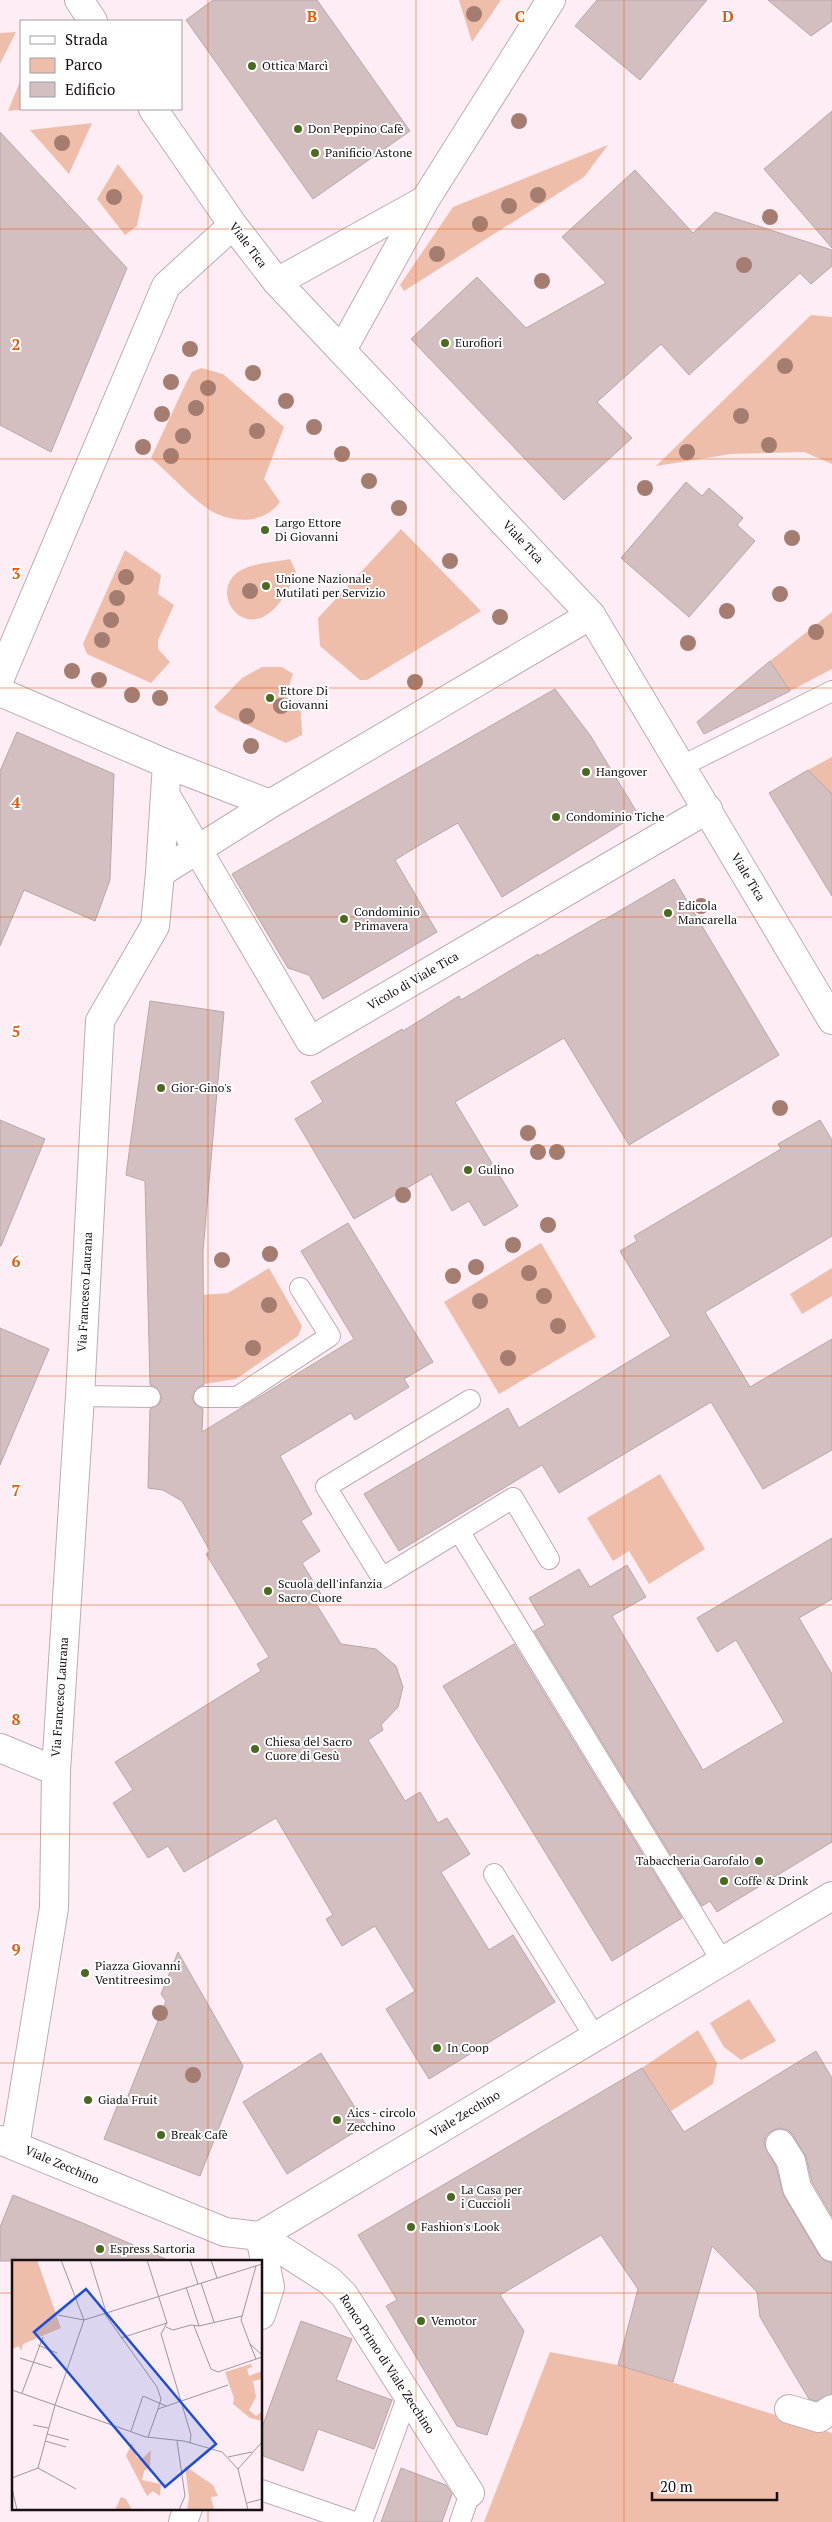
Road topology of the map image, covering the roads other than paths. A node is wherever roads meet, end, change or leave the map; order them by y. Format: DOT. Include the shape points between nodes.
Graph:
graph roads {
  1 [pos="79,0"];
  2 [pos="552,0"];
  3 [pos="92,20"];
  4 [pos="154,110"];
  5 [pos="425,200"];
  6 [pos="233,226"];
  7 [pos="277,282"];
  8 [pos="342,350"];
  9 [pos="591,615"];
  10 [pos="0,678"];
  11 [pos="832,691"];
  12 [pos="0,692"];
  13 [pos="167,764"];
  14 [pos="682,766"];
  15 [pos="165,794"];
  16 [pos="270,804"];
  17 [pos="708,809"];
  18 [pos="198,849"];
  19 [pos="160,873"];
  20 [pos="832,1020"];
  21 [pos="300,1288"];
  22 [pos="80,1396"];
  23 [pos="150,1397"];
  24 [pos="204,1397"];
  25 [pos="470,1400"];
  26 [pos="459,1531"];
  27 [pos="549,1559"];
  28 [pos="0,1748"];
  29 [pos="56,1771"];
  30 [pos="494,1874"];
  31 [pos="832,1896"];
  32 [pos="722,1961"];
  33 [pos="595,2037"];
  34 [pos="7,2143"];
  35 [pos="780,2144"];
  36 [pos="260,2236"];
  37 [pos="832,2246"];
  38 [pos="262,2312"];
  39 [pos="408,2395"];
  40 [pos="789,2408"];
  41 [pos="832,2410"];
  42 [pos="262,2490"];
  43 [pos="470,2493"];
  44 [pos="187,2510"];
  45 [pos="183,2522"];
  46 [pos="354,2522"];
  47 [pos="362,2522"];
  48 [pos="460,2522"];
  1 -- 3 [label="street"];
  2 -- 5 [label="street"];
  4 -- 6 [label="street, Viale Tica"];
  5 -- 7 [label="street"];
  5 -- 8 [label="street"];
  6 -- 7 [label="street, Viale Tica"];
  6 -- 10 [label="street" via="166,286"];
  7 -- 8 [label="street, Viale Tica"];
  8 -- 9 [label="street, Viale Tica"];
  9 -- 14 [label="street, Viale Tica"];
  9 -- 16 [label="street"];
  11 -- 14 [label="lane"];
  12 -- 13 [label="street"];
  13 -- 15 [label="street, Via Francesco Laurana"];
  13 -- 16 [label="street"];
  14 -- 17 [label="street, Viale Tica"];
  15 -- 18 [label="street"];
  15 -- 19 [label="street, Via Francesco Laurana"];
  16 -- 18 [label="street"];
  17 -- 18 [label="street, Vicolo di Viale Tica" via="310,1041"];
  17 -- 20 [label="street, Viale Tica"];
  18 -- 19 [label="street"];
  19 -- 22 [label="street, Via Francesco Laurana" via="155,926 100,1021"];
  21 -- 24 [label="lane" via="330,1336 237,1397"];
  22 -- 23 [label="lane"];
  22 -- 29 [label="street, Via Francesco Laurana"];
  25 -- 26 [label="lane" via="326,1487 382,1578"];
  26 -- 27 [label="lane" via="513,1498"];
  26 -- 32 [label="lane"];
  28 -- 29 [label="street"];
  29 -- 34 [label="street, Via Francesco Laurana" via="54,1908"];
  30 -- 33 [label="lane"];
  31 -- 32 [label="street, Viale Zecchino"];
  32 -- 33 [label="street, Viale Zecchino"];
  33 -- 36 [label="street, Viale Zecchino"];
  34 -- 36 [label="street, Viale Zecchino" via="225,2232"];
  35 -- 37 [label="street" via="791,2161 797,2188"];
  36 -- 38 [label="street" via="270,2287"];
  36 -- 39 [label="street, Ronco Primo di Viale Zecchino" via="330,2280 344,2295"];
  39 -- 43 [label="street, Ronco Primo di Viale Zecchino"];
  39 -- 47 [label="lane"];
  40 -- 41 [label="street" via="819,2418"];
  42 -- 46 [label="lane"];
  43 -- 48 [label="lane"];
  44 -- 45 [label="street"];
}
